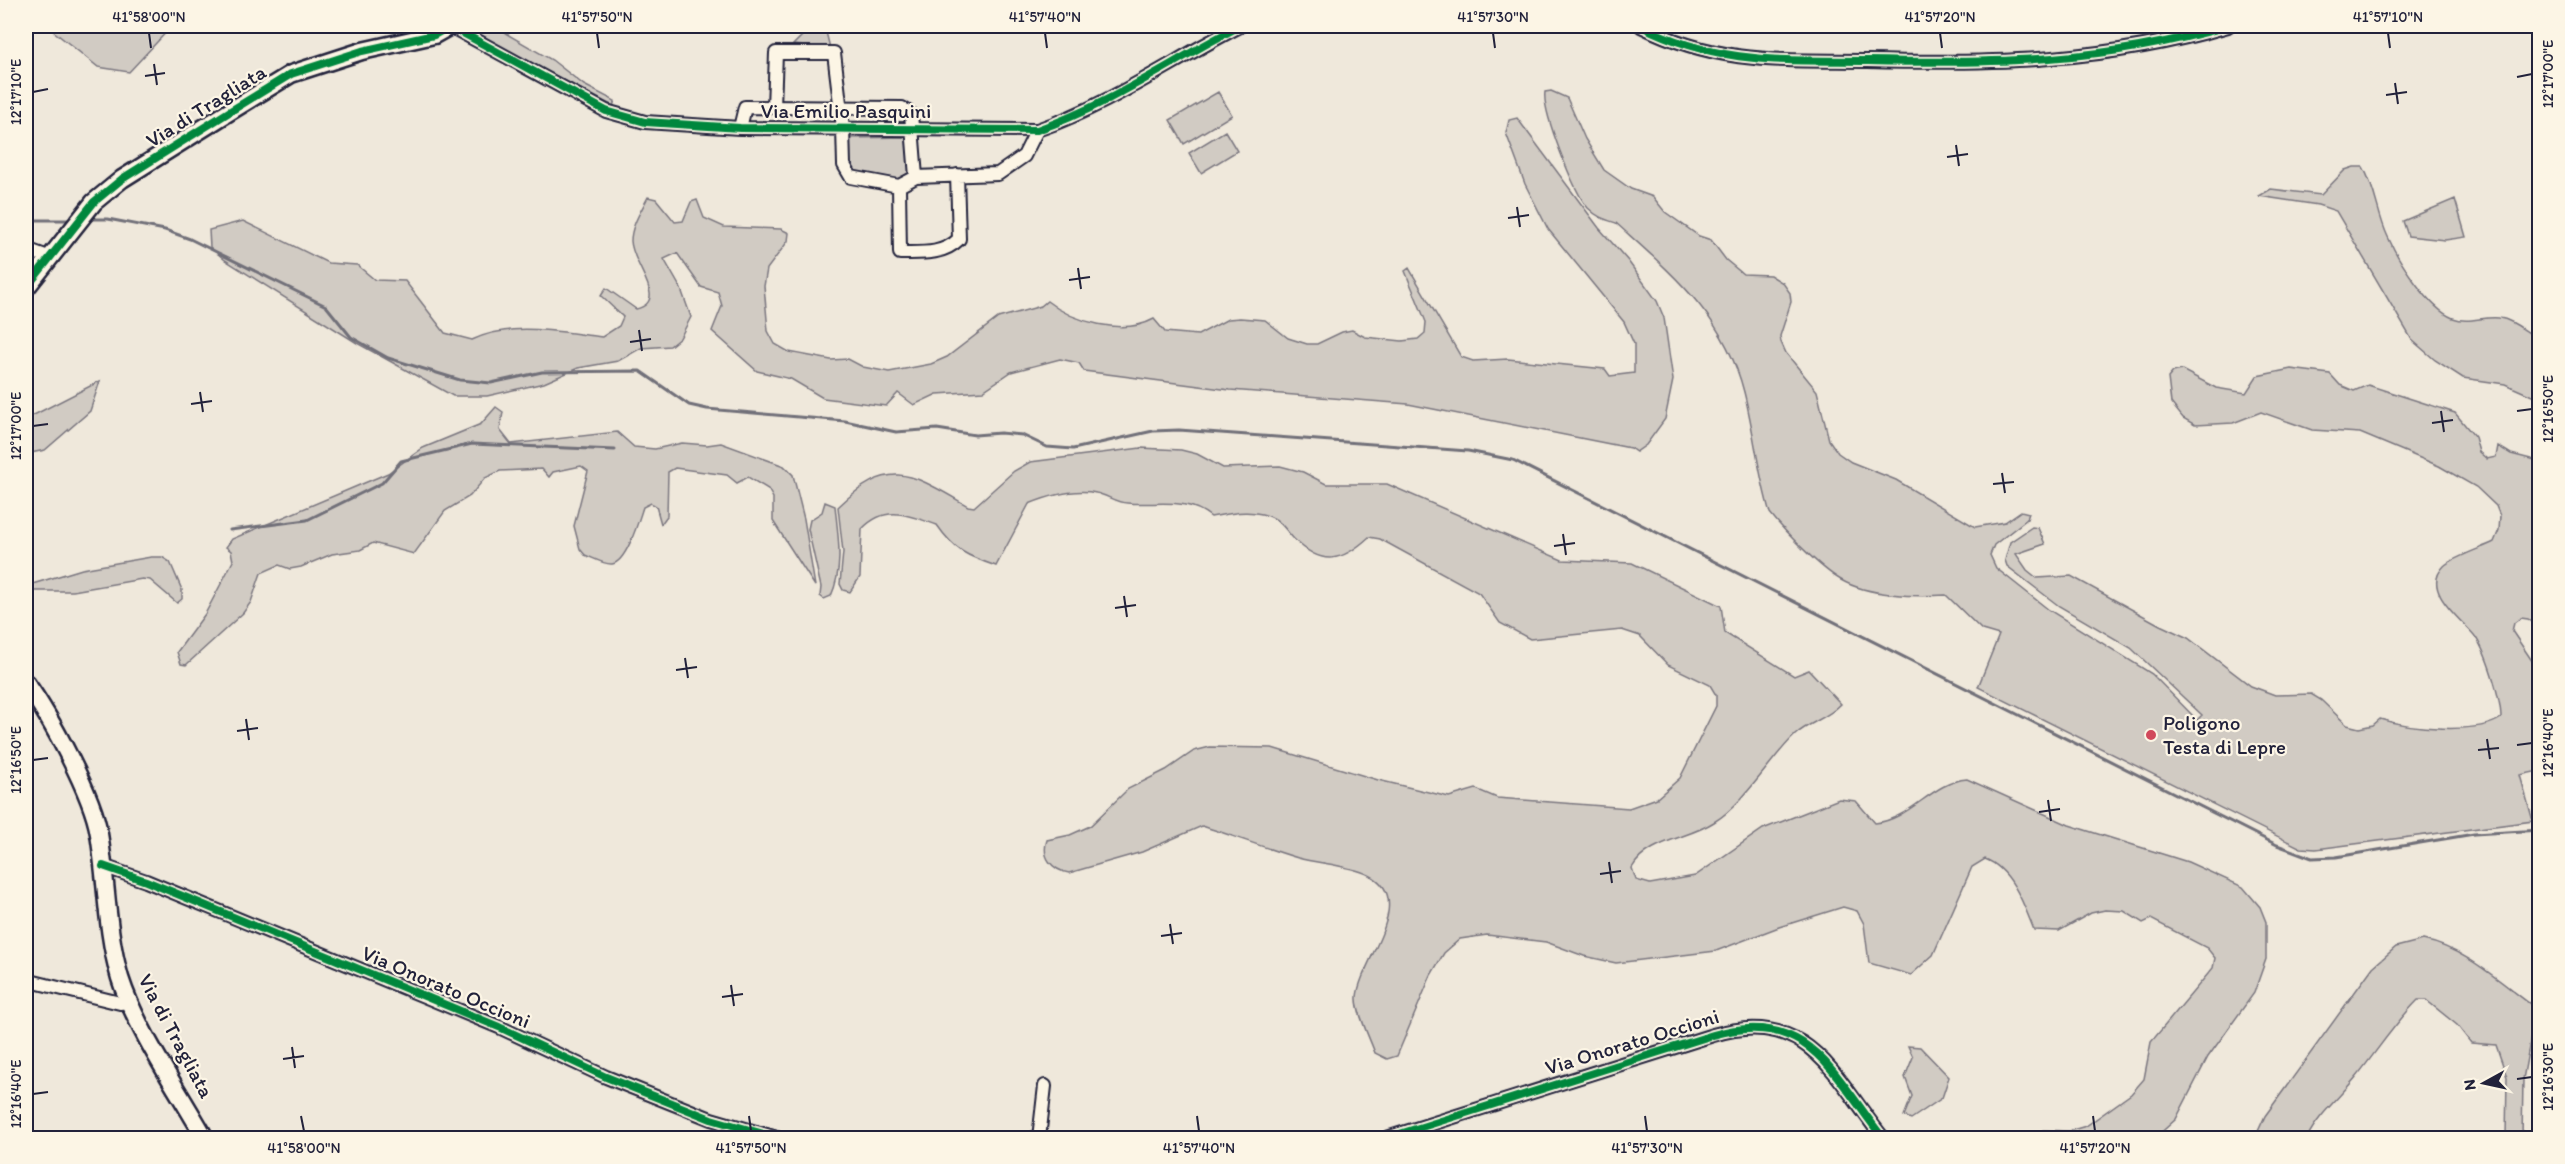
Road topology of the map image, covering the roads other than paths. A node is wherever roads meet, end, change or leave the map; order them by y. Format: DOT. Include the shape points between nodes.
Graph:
graph roads {
  1 [pos="450,26"];
  2 [pos="1240,26"];
  3 [pos="1641,26"];
  4 [pos="2228,26"];
  5 [pos="840,106"];
  6 [pos="774,107"];
  7 [pos="740,128"];
  8 [pos="843,128"];
  9 [pos="914,129"];
  10 [pos="1037,130"];
  11 [pos="957,175"];
  12 [pos="916,177"];
  13 [pos="899,186"];
  14 [pos="26,249"];
  15 [pos="48,257"];
  16 [pos="26,288"];
  17 [pos="26,683"];
  18 [pos="103,866"];
  19 [pos="26,980"];
  20 [pos="129,1002"];
  21 [pos="1045,1086"];
  22 [pos="205,1138"];
  23 [pos="777,1138"];
  24 [pos="1039,1138"];
  25 [pos="1387,1138"];
  26 [pos="1883,1138"];
  1 -- 7 [label="street, Via Emilio Pasquini" via="606,111 667,124"];
  1 -- 15 [label="street, Via di Tragliata" via="434,35 362,51 291,74 122,179 94,202"];
  2 -- 10 [label="street, Via Emilio Pasquini" via="1114,96"];
  3 -- 4 [label="street" via="1685,45 1730,56 1941,63 2035,61 2132,50"];
  5 -- 6 [label="street"];
  5 -- 6 [label="street" via="834,53 776,53"];
  5 -- 8 [label="street"];
  5 -- 9 [label="street" via="902,108 911,114"];
  6 -- 7 [label="street" via="745,107"];
  7 -- 8 [label="street, Via Emilio Pasquini"];
  8 -- 9 [label="street, Via Emilio Pasquini"];
  8 -- 13 [label="street" via="844,165 851,177"];
  9 -- 10 [label="street, Via Emilio Pasquini"];
  9 -- 12 [label="street"];
  10 -- 11 [label="street" via="1024,156 1009,168 998,174"];
  11 -- 12 [label="street"];
  11 -- 13 [label="street" via="959,239 936,251 900,253"];
  12 -- 13 [label="street"];
  14 -- 15 [label="street"];
  15 -- 16 [label="street, Via di Tragliata"];
  17 -- 18 [label="street, Via di Tragliata" via="47,716 90,804 99,832"];
  18 -- 20 [label="street, Via di Tragliata" via="114,953"];
  18 -- 23 [label="street, Via Onorato Occioni" via="499,1027 616,1081 711,1119"];
  19 -- 20 [label="street"];
  20 -- 22 [label="street, Via di Tragliata"];
  21 -- 24 [label="street"];
  25 -- 26 [label="street, Via Onorato Occioni" via="1713,1035 1756,1028 1784,1032 1818,1053"];
}
